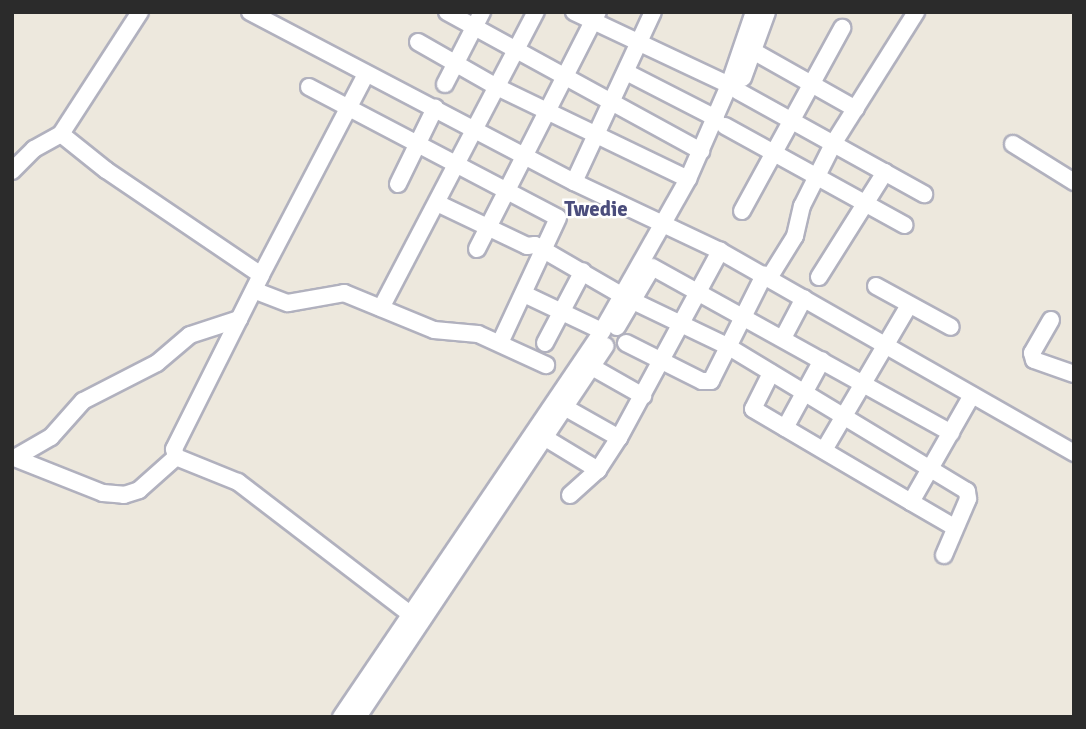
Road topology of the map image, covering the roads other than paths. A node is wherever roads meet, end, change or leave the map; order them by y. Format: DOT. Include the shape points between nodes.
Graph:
graph roads {
  1 [pos="140,12"];
  2 [pos="250,12"];
  3 [pos="447,12"];
  4 [pos="482,12"];
  5 [pos="536,12"];
  6 [pos="574,12"];
  7 [pos="653,12"];
  8 [pos="916,12"];
  9 [pos="754,13"];
  10 [pos="596,17"];
  11 [pos="475,28"];
  12 [pos="842,28"];
  13 [pos="418,42"];
  14 [pos="640,43"];
  15 [pos="516,51"];
  16 [pos="753,51"];
  17 [pos="457,64"];
  18 [pos="626,72"];
  19 [pos="366,74"];
  20 [pos="565,78"];
  21 [pos="445,84"];
  22 [pos="813,85"];
  23 [pos="309,87"];
  24 [pos="497,87"];
  25 [pos="734,88"];
  26 [pos="612,103"];
  27 [pos="435,108"];
  28 [pos="856,109"];
  29 [pos="350,110"];
  30 [pos="548,113"];
  31 [pos="793,121"];
  32 [pos="720,122"];
  33 [pos="477,129"];
  34 [pos="61,134"];
  35 [pos="596,135"];
  36 [pos="833,144"];
  37 [pos="1013,144"];
  38 [pos="417,146"];
  39 [pos="701,150"];
  40 [pos="777,152"];
  41 [pos="526,155"];
  42 [pos="456,167"];
  43 [pos="12,171"];
  44 [pos="885,172"];
  45 [pos="817,175"];
  46 [pos="688,179"];
  47 [pos="574,182"];
  48 [pos="1074,182"];
  49 [pos="398,184"];
  50 [pos="507,192"];
  51 [pos="924,194"];
  52 [pos="437,203"];
  53 [pos="866,203"];
  54 [pos="742,211"];
  55 [pos="669,225"];
  56 [pos="904,225"];
  57 [pos="488,228"];
  58 [pos="477,249"];
  59 [pos="546,250"];
  60 [pos="720,251"];
  61 [pos="652,267"];
  62 [pos="583,271"];
  63 [pos="261,275"];
  64 [pos="767,276"];
  65 [pos="819,277"];
  66 [pos="876,286"];
  67 [pos="256,291"];
  68 [pos="699,292"];
  69 [pos="524,294"];
  70 [pos="628,298"];
  71 [pos="804,298"];
  72 [pos="909,304"];
  73 [pos="381,308"];
  74 [pos="561,311"];
  75 [pos="744,317"];
  76 [pos="239,319"];
  77 [pos="1051,320"];
  78 [pos="681,327"];
  79 [pos="951,327"];
  80 [pos="602,331"];
  81 [pos="783,338"];
  82 [pos="500,343"];
  83 [pos="545,343"];
  84 [pos="626,344"];
  85 [pos="886,345"];
  86 [pos="729,347"];
  87 [pos="822,360"];
  88 [pos="662,361"];
  89 [pos="546,365"];
  90 [pos="592,367"];
  91 [pos="771,373"];
  92 [pos="1074,374"];
  93 [pos="864,384"];
  94 [pos="804,392"];
  95 [pos="972,395"];
  96 [pos="643,396"];
  97 [pos="566,408"];
  98 [pos="844,415"];
  99 [pos="785,428"];
  100 [pos="951,433"];
  101 [pos="619,438"];
  102 [pos="547,439"];
  103 [pos="1052,439"];
  104 [pos="1074,439"];
  105 [pos="824,450"];
  106 [pos="1074,453"];
  107 [pos="15,456"];
  108 [pos="176,457"];
  109 [pos="930,469"];
  110 [pos="598,470"];
  111 [pos="570,495"];
  112 [pos="911,502"];
  113 [pos="954,527"];
  114 [pos="944,555"];
  115 [pos="409,613"];
  116 [pos="341,717"];
  117 [pos="358,717"];
  1 -- 34 [label="street"];
  2 -- 19 [label="street"];
  3 -- 11 [label="street"];
  4 -- 11 [label="street"];
  5 -- 15 [label="street"];
  6 -- 10 [label="street"];
  7 -- 14 [label="street"];
  8 -- 28 [label="street"];
  9 -- 16 [label="street"];
  9 -- 25 [label="street"];
  10 -- 14 [label="street"];
  10 -- 20 [label="street"];
  11 -- 15 [label="street"];
  11 -- 17 [label="street"];
  12 -- 22 [label="street"];
  13 -- 17 [label="street"];
  14 -- 18 [label="street"];
  14 -- 25 [label="street"];
  15 -- 20 [label="street"];
  15 -- 24 [label="street"];
  16 -- 22 [label="street"];
  16 -- 25 [label="street"];
  17 -- 21 [label="street"];
  17 -- 24 [label="street"];
  18 -- 26 [label="street"];
  18 -- 32 [label="street"];
  19 -- 27 [label="street"];
  19 -- 29 [label="street"];
  20 -- 26 [label="street"];
  20 -- 30 [label="street"];
  22 -- 28 [label="street"];
  22 -- 31 [label="street"];
  23 -- 29 [label="street"];
  24 -- 30 [label="street"];
  24 -- 33 [label="street"];
  25 -- 31 [label="street"];
  25 -- 32 [label="street"];
  26 -- 35 [label="street"];
  26 -- 39 [label="street"];
  27 -- 33 [label="street"];
  27 -- 38 [label="street"];
  28 -- 36 [label="street"];
  29 -- 38 [label="street"];
  29 -- 63 [label="street"];
  30 -- 35 [label="street"];
  30 -- 41 [label="street"];
  31 -- 36 [label="street"];
  31 -- 40 [label="street"];
  32 -- 39 [label="street"];
  32 -- 40 [label="street"];
  32 -- 55 [label="street"];
  33 -- 41 [label="street"];
  33 -- 42 [label="street"];
  34 -- 43 [label="street" via="34,149"];
  34 -- 63 [label="street"];
  35 -- 46 [label="street"];
  35 -- 47 [label="street"];
  36 -- 44 [label="street"];
  36 -- 45 [label="street"];
  37 -- 48 [label="street"];
  38 -- 42 [label="street"];
  38 -- 49 [label="street"];
  39 -- 46 [label="street"];
  40 -- 45 [label="street"];
  40 -- 54 [label="street"];
  41 -- 47 [label="street"];
  41 -- 50 [label="street"];
  42 -- 50 [label="street"];
  42 -- 52 [label="street"];
  44 -- 51 [label="street"];
  44 -- 53 [label="street"];
  45 -- 53 [label="street"];
  45 -- 64 [label="street" via="795,236"];
  46 -- 55 [label="street"];
  47 -- 55 [label="street"];
  50 -- 57 [label="street"];
  50 -- 59 [label="street" via="558,218"];
  52 -- 57 [label="street"];
  52 -- 73 [label="street"];
  53 -- 56 [label="street"];
  53 -- 65 [label="street"];
  55 -- 60 [label="street"];
  55 -- 61 [label="street"];
  55 -- 70 [label="street"];
  57 -- 58 [label="street"];
  57 -- 59 [label="street"];
  59 -- 62 [label="street"];
  59 -- 69 [label="street"];
  60 -- 64 [label="street"];
  60 -- 68 [label="street"];
  61 -- 68 [label="street"];
  61 -- 70 [label="street"];
  62 -- 70 [label="street"];
  62 -- 74 [label="street"];
  63 -- 67 [label="street"];
  64 -- 71 [label="street"];
  64 -- 75 [label="street"];
  66 -- 72 [label="street"];
  67 -- 73 [label="street" via="288,303 344,293"];
  67 -- 76 [label="street"];
  68 -- 75 [label="street"];
  68 -- 78 [label="street"];
  69 -- 74 [label="street"];
  69 -- 82 [label="street"];
  70 -- 78 [label="street"];
  70 -- 80 [label="street"];
  70 -- 90 [label="street"];
  71 -- 81 [label="street"];
  71 -- 85 [label="street"];
  72 -- 79 [label="street"];
  72 -- 85 [label="street"];
  73 -- 82 [label="street" via="434,330 470,332"];
  74 -- 80 [label="street"];
  74 -- 83 [label="street"];
  75 -- 81 [label="street"];
  75 -- 86 [label="street"];
  76 -- 107 [label="street" via="190,335 157,363 83,401 51,438"];
  76 -- 108 [label="street" via="174,449"];
  77 -- 92 [label="street" via="1032,353 1034,360"];
  78 -- 86 [label="street"];
  78 -- 88 [label="street"];
  80 -- 115 [label="street"];
  81 -- 87 [label="street"];
  82 -- 89 [label="street"];
  84 -- 88 [label="street"];
  85 -- 93 [label="street"];
  85 -- 95 [label="street"];
  86 -- 88 [label="street" via="711,381 702,382"];
  86 -- 91 [label="street"];
  87 -- 93 [label="street"];
  87 -- 94 [label="street"];
  88 -- 96 [label="street"];
  90 -- 96 [label="street"];
  90 -- 97 [label="street"];
  91 -- 94 [label="street"];
  91 -- 99 [label="street" via="751,405"];
  93 -- 98 [label="street"];
  93 -- 100 [label="street"];
  94 -- 98 [label="street"];
  94 -- 99 [label="street"];
  95 -- 100 [label="street"];
  95 -- 103 [label="street"];
  96 -- 101 [label="street"];
  97 -- 101 [label="street"];
  97 -- 102 [label="street"];
  98 -- 105 [label="street"];
  98 -- 109 [label="street"];
  99 -- 105 [label="street"];
  100 -- 109 [label="street"];
  101 -- 110 [label="street"];
  102 -- 110 [label="street"];
  102 -- 117 [label="street"];
  103 -- 104 [label="street"];
  103 -- 106 [label="street"];
  105 -- 112 [label="street"];
  107 -- 108 [label="street" via="103,493 124,495 139,491"];
  108 -- 115 [label="street" via="238,482"];
  109 -- 112 [label="street"];
  109 -- 113 [label="street" via="969,495"];
  110 -- 111 [label="street"];
  112 -- 113 [label="street"];
  113 -- 114 [label="street"];
  115 -- 116 [label="street"];
}
